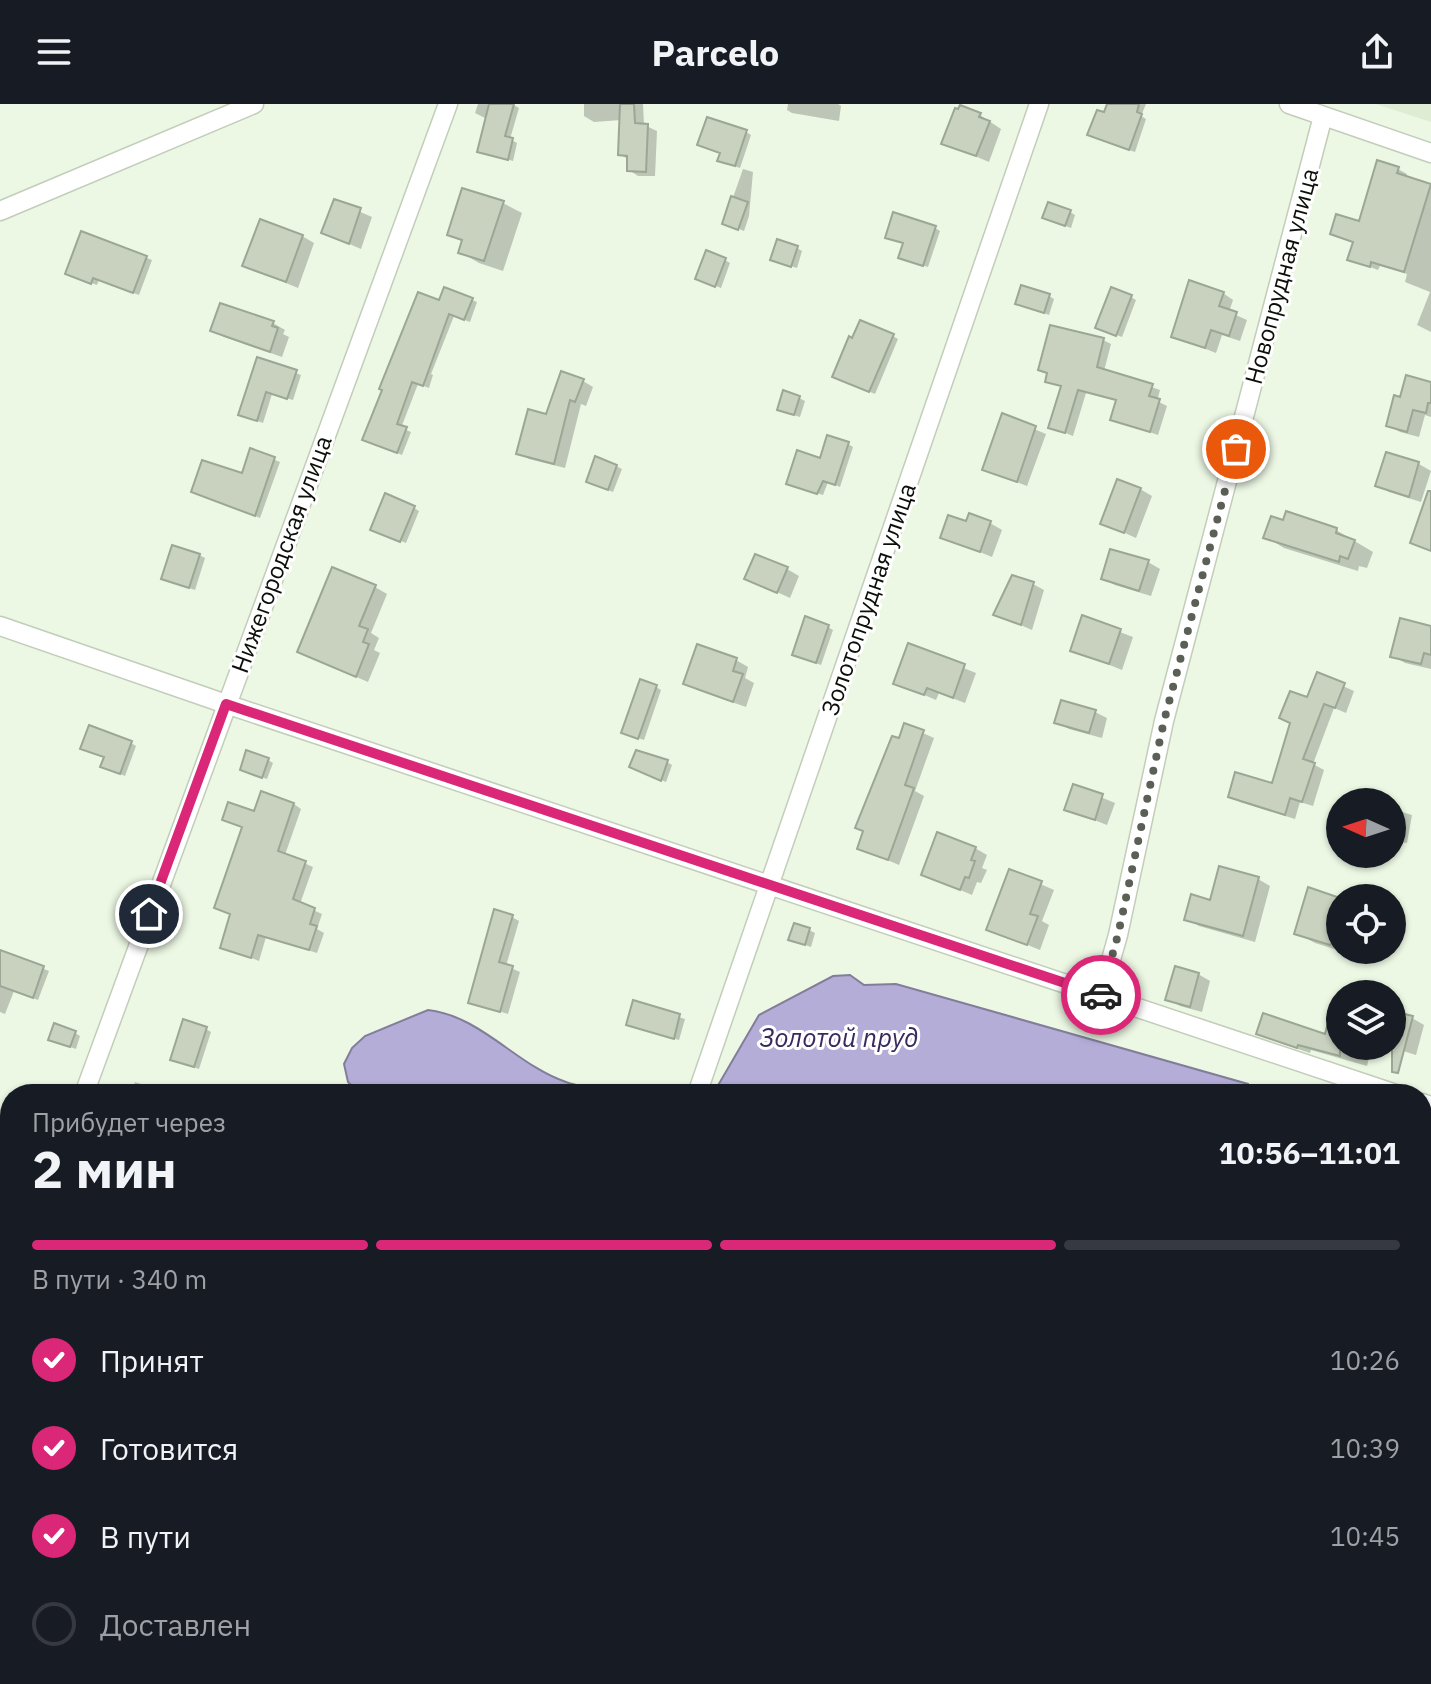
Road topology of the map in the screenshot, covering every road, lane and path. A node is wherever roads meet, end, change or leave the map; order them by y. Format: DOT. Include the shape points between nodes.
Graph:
graph roads {
  1 [pos="254,104"];
  2 [pos="448,104"];
  3 [pos="1039,104"];
  4 [pos="1289,104"];
  5 [pos="1323,116"];
  6 [pos="1431,153"];
  7 [pos="0,211"];
  8 [pos="0,626"];
  9 [pos="226,704"];
  10 [pos="769,885"];
  11 [pos="1101,995"];
  12 [pos="88,1084"];
  13 [pos="700,1084"];
  14 [pos="1366,1084"];
  1 -- 7 [label="street"];
  2 -- 9 [label="street, Нижегородская улица"];
  3 -- 10 [label="street, Золотопрудная улица"];
  4 -- 5 [label="street"];
  5 -- 6 [label="street"];
  5 -- 11 [label="street, Новопрудная улица" via="1164,721"];
  8 -- 9 [label="street"];
  9 -- 10 [label="street"];
  9 -- 12 [label="street, Нижегородская улица"];
  10 -- 11 [label="street"];
  10 -- 13 [label="street, Золотопрудная улица"];
  11 -- 14 [label="street"];
}
